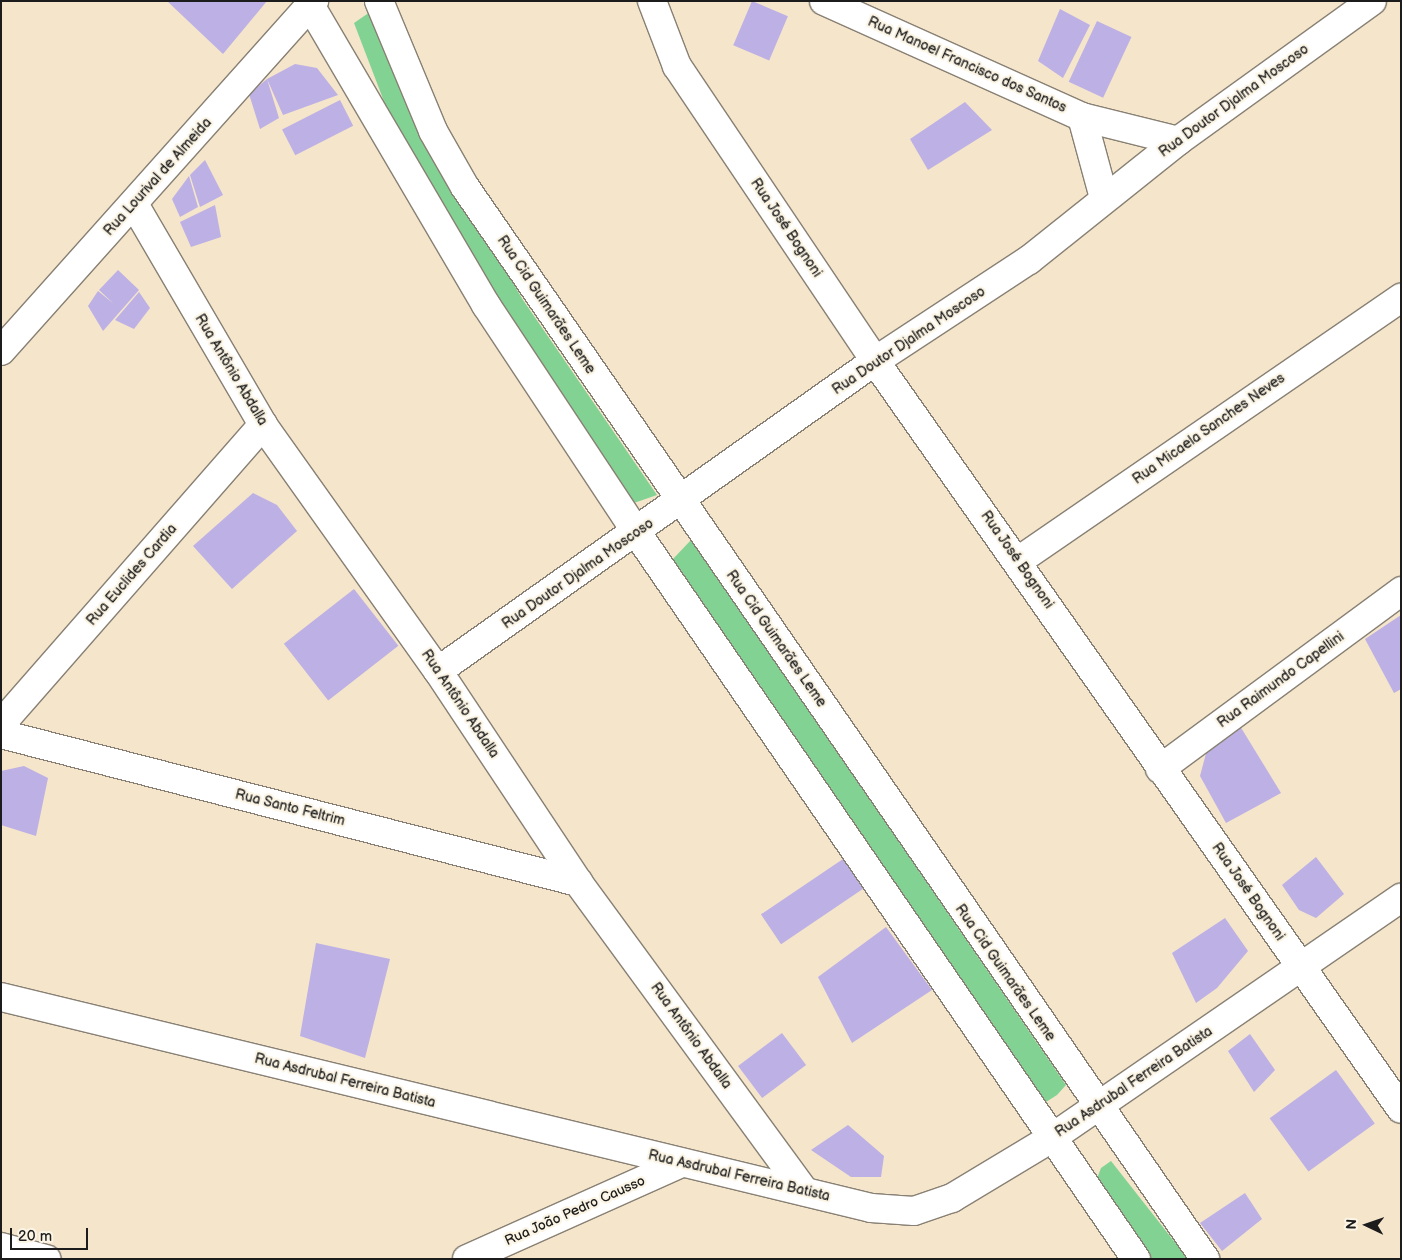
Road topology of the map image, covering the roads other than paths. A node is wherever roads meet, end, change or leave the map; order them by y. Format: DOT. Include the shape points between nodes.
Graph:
graph roads {
  1 [pos="379,1"];
  2 [pos="652,1"];
  3 [pos="824,1"];
  4 [pos="1372,1"];
  5 [pos="312,3"];
  6 [pos="1082,117"];
  7 [pos="1178,141"];
  8 [pos="1104,198"];
  9 [pos="134,204"];
  10 [pos="1401,298"];
  11 [pos="1,351"];
  12 [pos="875,361"];
  13 [pos="263,425"];
  14 [pos="680,501"];
  15 [pos="637,533"];
  16 [pos="1018,561"];
  17 [pos="1401,591"];
  18 [pos="438,671"];
  19 [pos="1,724"];
  20 [pos="1,734"];
  21 [pos="1160,769"];
  22 [pos="578,882"];
  23 [pos="1401,898"];
  24 [pos="1302,968"];
  25 [pos="1,997"];
  26 [pos="1098,1107"];
  27 [pos="1401,1109"];
  28 [pos="1050,1139"];
  29 [pos="682,1163"];
  30 [pos="804,1192"];
  31 [pos="1,1247"];
  32 [pos="46,1259"];
  33 [pos="467,1259"];
  34 [pos="1136,1259"];
  35 [pos="1205,1259"];
  1 -- 14 [label="street, Rua Cid Guimarães Leme" via="433,131 466,188"];
  2 -- 12 [label="street, Rua José Bognoni" via="677,66"];
  3 -- 6 [label="street, Rua Manoel Francisco dos Santos"];
  4 -- 7 [label="street, Rua Doutor Djalma Moscoso"];
  5 -- 9 [label="street, Rua Lourival de Almeida"];
  5 -- 15 [label="street" via="486,305"];
  6 -- 7 [label="street, Rua Manoel Francisco dos Santos"];
  6 -- 8 [label="street, Rua Manoel Francisco dos Santos"];
  7 -- 8 [label="street, Rua Doutor Djalma Moscoso"];
  8 -- 12 [label="street, Rua Doutor Djalma Moscoso" via="1029,260"];
  9 -- 11 [label="street, Rua Lourival de Almeida"];
  9 -- 13 [label="street, Rua Antônio Abdalla"];
  10 -- 16 [label="street, Rua Micaela Sanches Neves"];
  12 -- 14 [label="street, Rua Doutor Djalma Moscoso"];
  12 -- 16 [label="street, Rua José Bognoni"];
  13 -- 18 [label="street, Rua Antônio Abdalla"];
  13 -- 19 [label="street, Rua Euclides Cardia"];
  14 -- 15 [label="street, Rua Doutor Djalma Moscoso"];
  14 -- 26 [label="street, Rua Cid Guimarães Leme"];
  15 -- 18 [label="street, Rua Doutor Djalma Moscoso"];
  15 -- 28 [label="street"];
  16 -- 21 [label="street, Rua José Bognoni"];
  17 -- 21 [label="street, Rua Raimundo Capellini"];
  18 -- 22 [label="street, Rua Antônio Abdalla"];
  20 -- 22 [label="street, Rua Santo Feltrim"];
  21 -- 24 [label="street, Rua José Bognoni"];
  22 -- 30 [label="street, Rua Antônio Abdalla"];
  23 -- 24 [label="street, Rua Asdrubal Ferreira Batista"];
  24 -- 26 [label="street, Rua Asdrubal Ferreira Batista"];
  24 -- 27 [label="street, Rua José Bognoni"];
  25 -- 29 [label="street, Rua Asdrubal Ferreira Batista"];
  26 -- 28 [label="street, Rua Asdrubal Ferreira Batista"];
  26 -- 35 [label="street, Rua Cid Guimarães Leme"];
  28 -- 30 [label="street, Rua Asdrubal Ferreira Batista" via="952,1198 914,1212 871,1208"];
  28 -- 34 [label="street"];
  29 -- 30 [label="street, Rua Asdrubal Ferreira Batista"];
  29 -- 33 [label="street, Rua João Pedro Causso"];
  31 -- 32 [label="street"];
}
